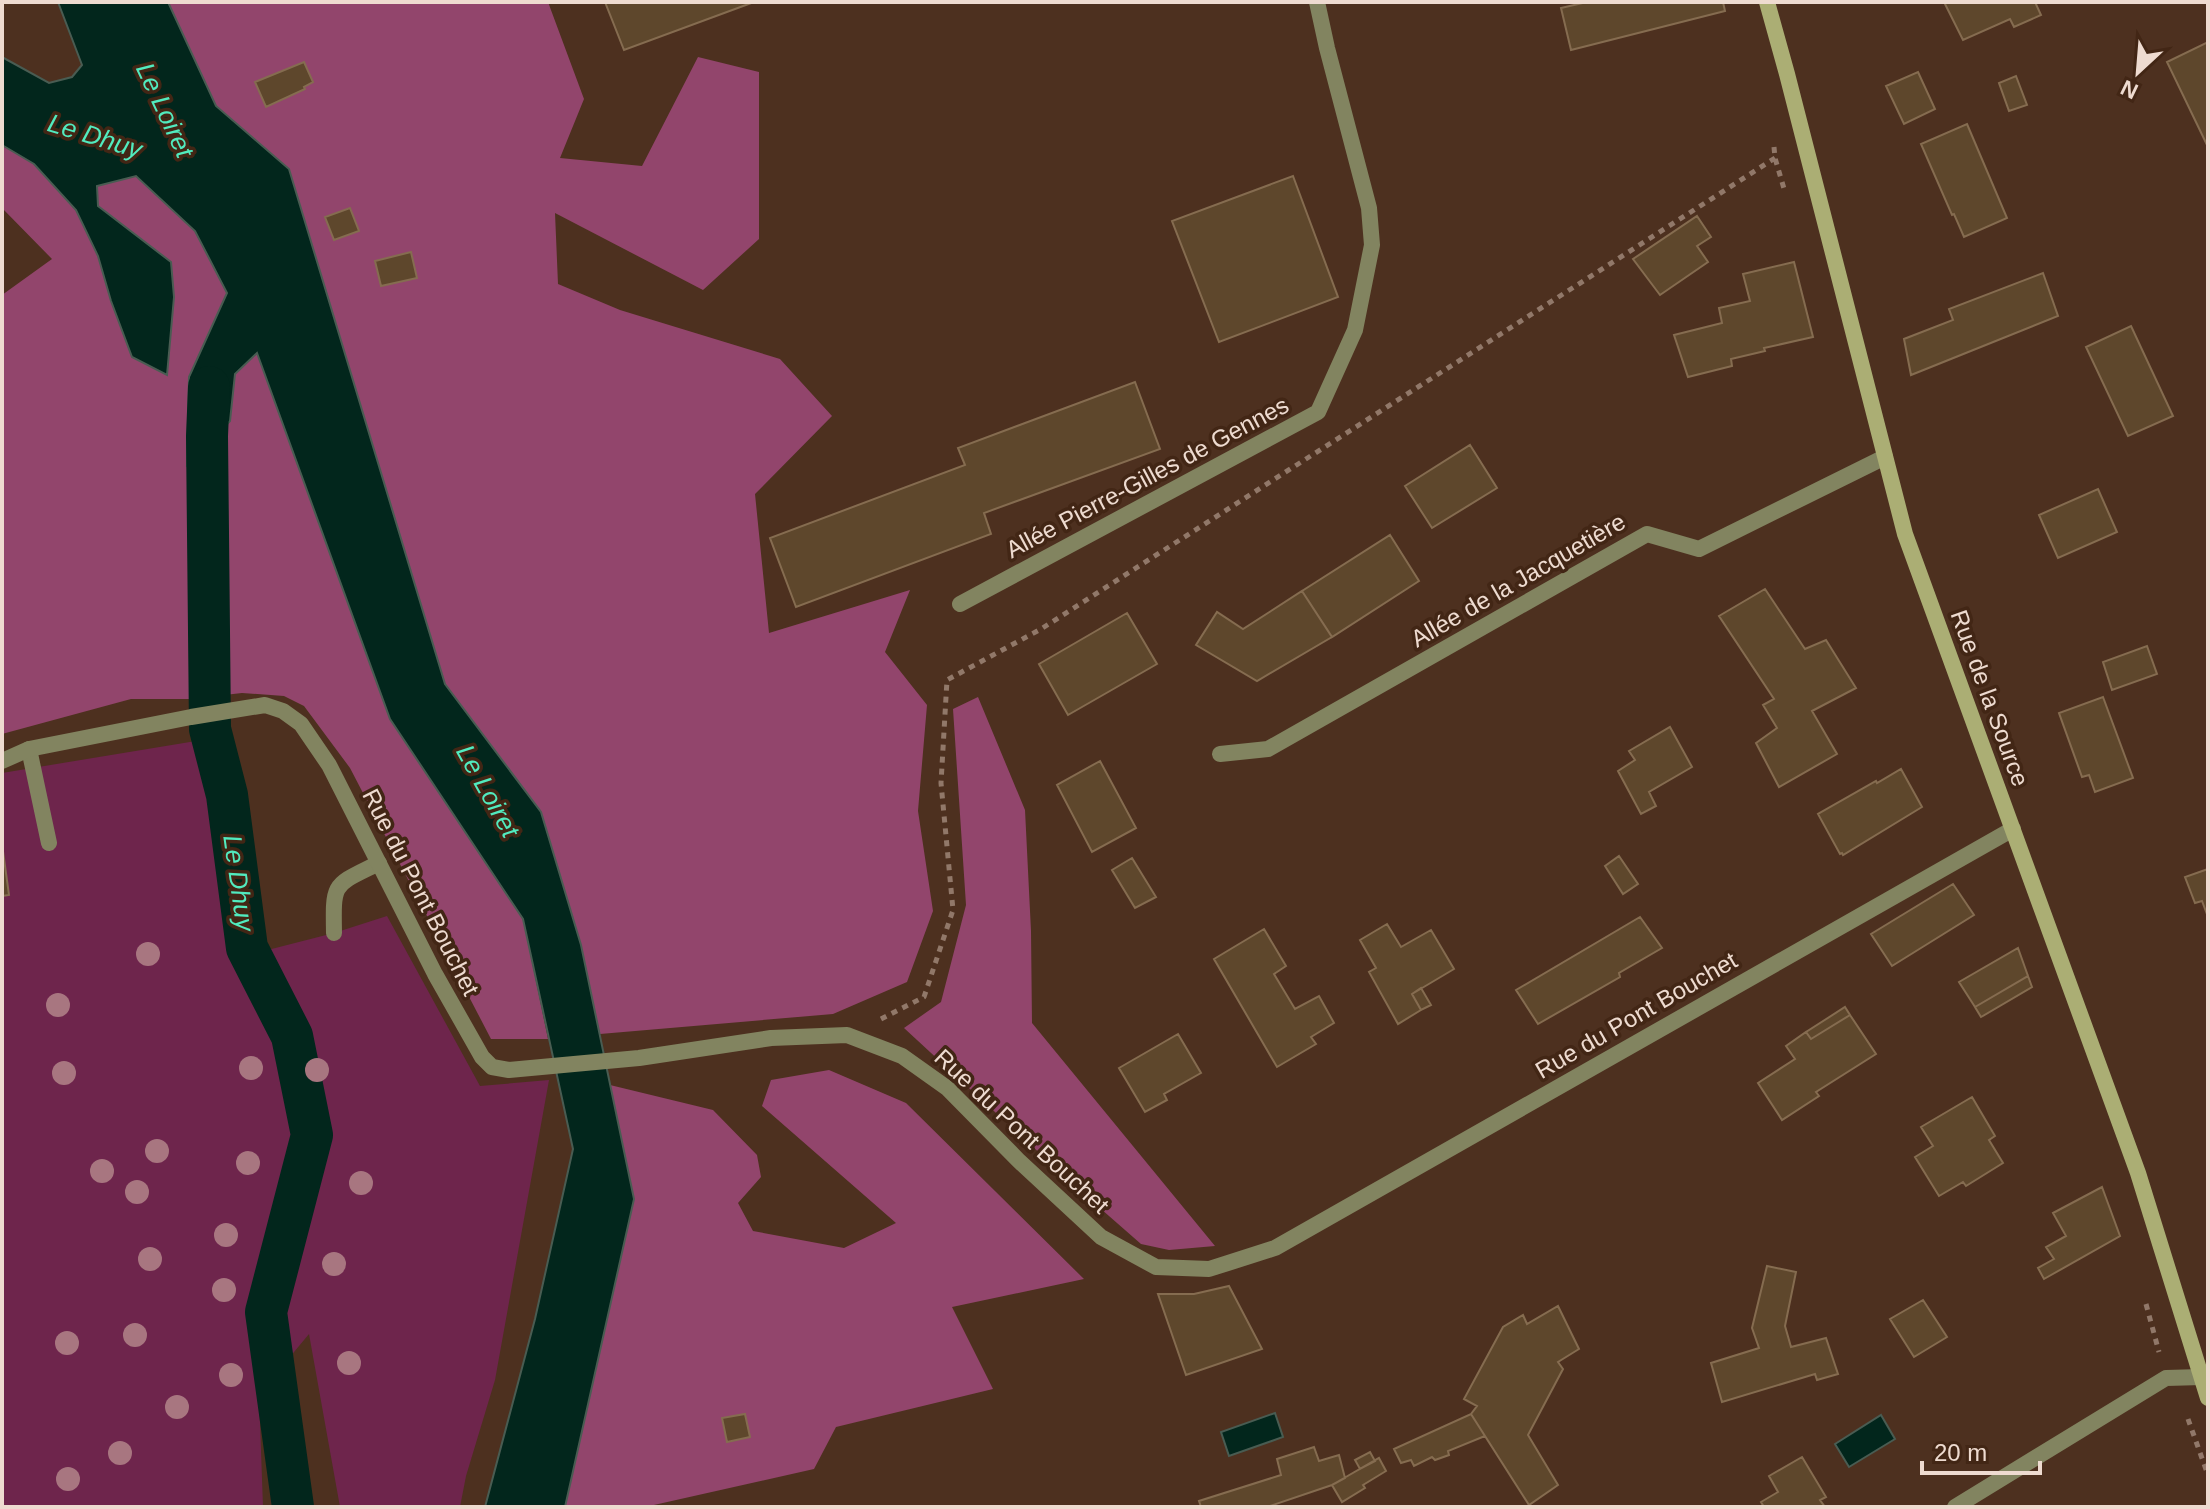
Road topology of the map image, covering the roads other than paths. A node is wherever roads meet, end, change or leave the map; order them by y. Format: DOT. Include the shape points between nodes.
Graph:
graph roads {
  1 [pos="1317,2"];
  2 [pos="1767,2"];
  3 [pos="1885,457"];
  4 [pos="960,604"];
  5 [pos="29,749"];
  6 [pos="1220,754"];
  7 [pos="2,761"];
  8 [pos="2013,829"];
  9 [pos="49,843"];
  10 [pos="379,863"];
  11 [pos="334,933"];
  12 [pos="2202,1377"];
  13 [pos="2208,1398"];
  14 [pos="1955,1507"];
  1 -- 4 [label="street, Allée Pierre-Gilles de Gennes" via="1369,208 1372,245 1355,330 1318,412"];
  2 -- 3 [label="main road, Rue de la Source"];
  3 -- 6 [label="street, Allée de la Jacquetière" via="1699,549 1647,534 1268,749"];
  3 -- 8 [label="main road, Rue de la Source" via="1905,534"];
  5 -- 7 [label="street, Rue du Pont Bouchet"];
  5 -- 9 [label="street"];
  5 -- 10 [label="street, Rue du Pont Bouchet" via="265,705 301,724 329,765"];
  8 -- 10 [label="street, Rue du Pont Bouchet" via="1275,1248 1209,1269 1156,1267 1101,1237 947,1088 902,1056 847,1035 771,1038 509,1070 492,1067 435,974"];
  8 -- 12 [label="main road, Rue de la Source" via="2138,1173"];
  10 -- 11 [label="street" via="336,888"];
  12 -- 13 [label="main road, Rue de la Source"];
  12 -- 14 [label="street" via="2166,1378"];
}
